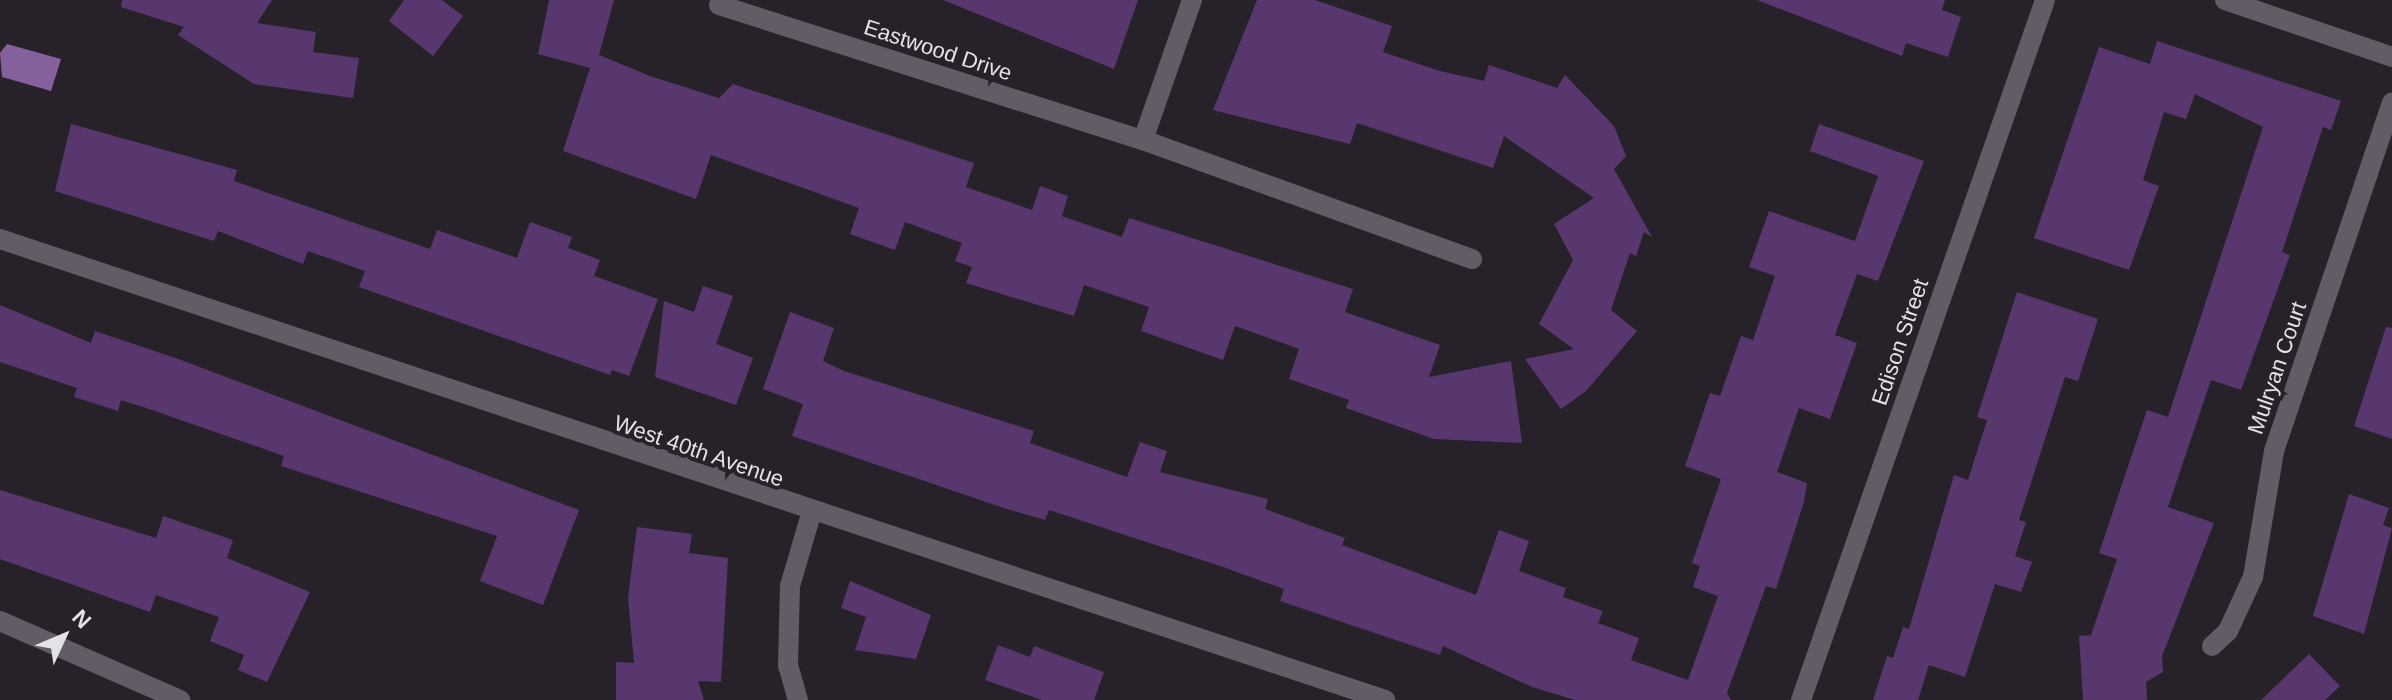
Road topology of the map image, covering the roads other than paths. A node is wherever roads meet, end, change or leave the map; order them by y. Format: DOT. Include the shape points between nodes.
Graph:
graph roads {
  1 [pos="1192,0"];
  2 [pos="2045,0"];
  3 [pos="2225,0"];
  4 [pos="719,5"];
  5 [pos="2392,57"];
  6 [pos="2392,102"];
  7 [pos="1143,140"];
  8 [pos="0,239"];
  9 [pos="1472,259"];
  10 [pos="811,514"];
  11 [pos="0,621"];
  12 [pos="2212,646"];
  13 [pos="180,700"];
  14 [pos="798,700"];
  15 [pos="1385,700"];
  16 [pos="1801,700"];
  1 -- 7 [label="street"];
  2 -- 16 [label="street, Edison Street"];
  3 -- 5 [label="street"];
  4 -- 7 [label="street, Eastwood Drive"];
  6 -- 12 [label="street, Mulryan Court" via="2274,451 2253,577 2228,631"];
  7 -- 9 [label="street, Eastwood Drive"];
  8 -- 10 [label="street, West 40th Avenue"];
  10 -- 14 [label="street" via="790,586 788,666"];
  10 -- 15 [label="street, West 40th Avenue"];
  11 -- 13 [label="street"];
}
